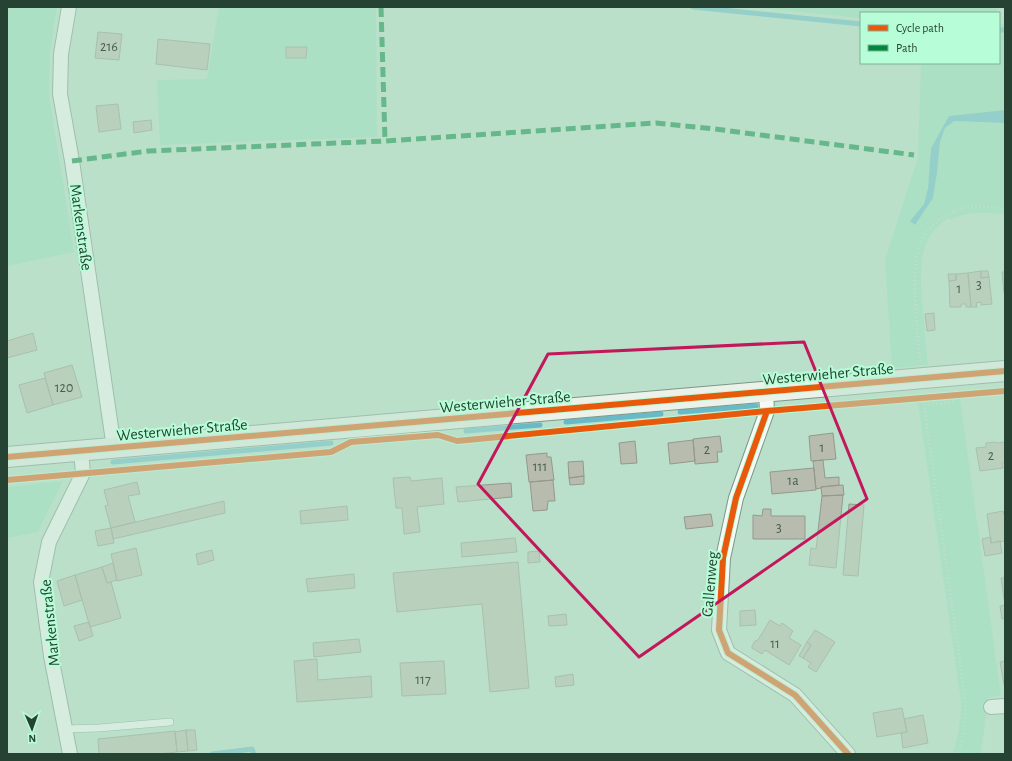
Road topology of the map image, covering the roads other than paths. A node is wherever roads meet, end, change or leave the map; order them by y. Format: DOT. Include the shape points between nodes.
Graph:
graph roads {
  1 [pos="69,7"];
  2 [pos="1005,370"];
  3 [pos="766,391"];
  4 [pos="114,448"];
  5 [pos="81,451"];
  6 [pos="7,457"];
  7 [pos="1005,706"];
  8 [pos="991,707"];
  9 [pos="170,722"];
  10 [pos="65,729"];
  11 [pos="70,754"];
  12 [pos="848,754"];
  1 -- 4 [label="street, Markenstraße" via="61,54 60,94"];
  2 -- 3 [label="main road, Westerwieher Straße"];
  3 -- 4 [label="main road, Westerwieher Straße"];
  3 -- 12 [label="street, Gallenweg" via="766,411 736,498 723,558 719,630 728,653 795,695"];
  4 -- 5 [label="main road, Westerwieher Straße"];
  5 -- 6 [label="main road, Westerwieher Straße"];
  5 -- 10 [label="street, Markenstraße" via="83,473 49,542 41,582 51,656"];
  7 -- 8 [label="street"];
  9 -- 10 [label="lane"];
  10 -- 11 [label="street, Markenstraße"];
}
